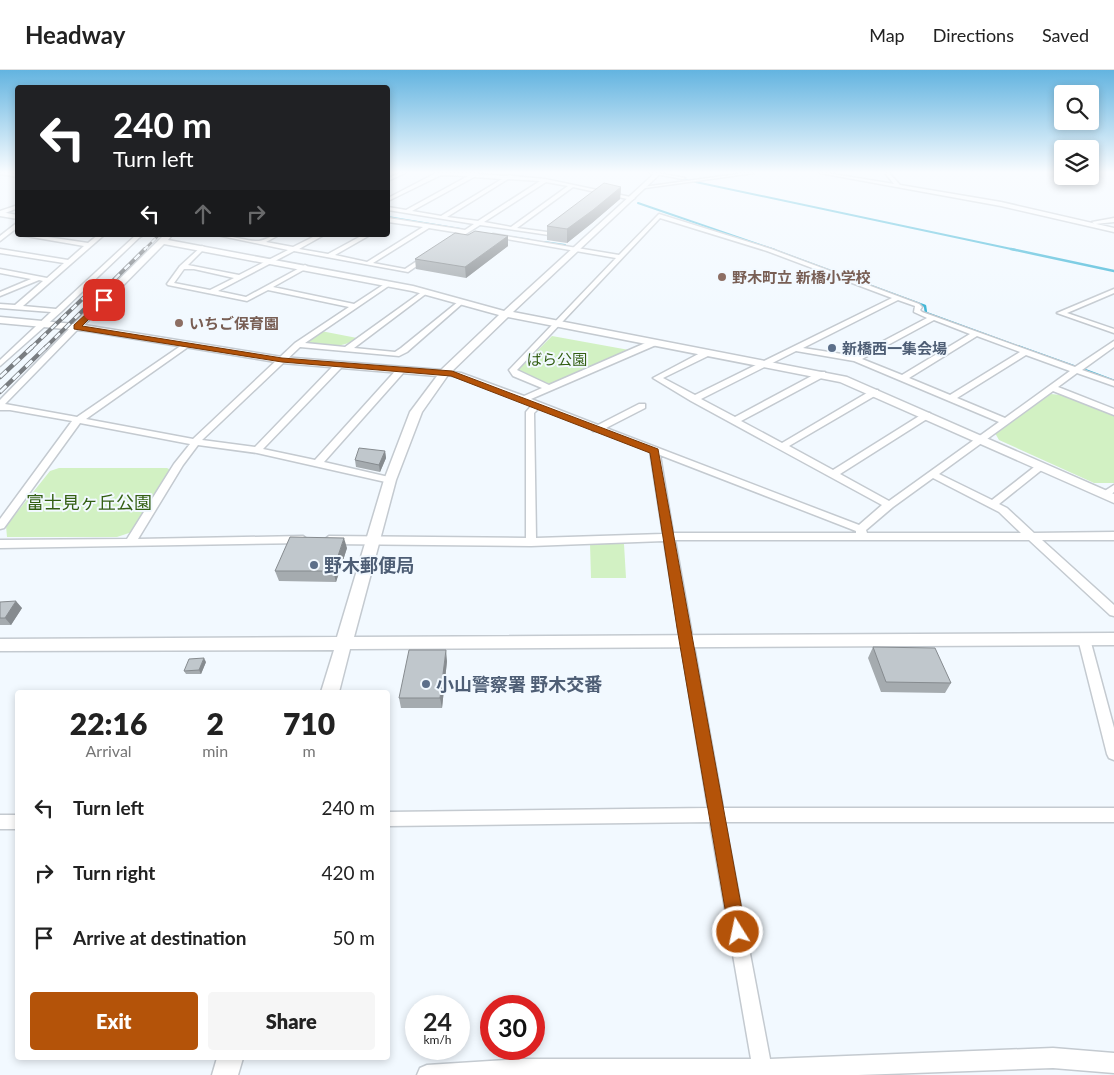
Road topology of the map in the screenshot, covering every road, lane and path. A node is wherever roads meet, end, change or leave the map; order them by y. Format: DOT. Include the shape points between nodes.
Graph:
graph roads {
  1 [pos="455,220"];
  2 [pos="482,220"];
  3 [pos="524,220"];
  4 [pos="608,220"];
  5 [pos="655,220"];
  6 [pos="675,220"];
  7 [pos="1072,220"];
  8 [pos="1114,220"];
  9 [pos="390,221"];
  10 [pos="477,223"];
  11 [pos="1086,223"];
  12 [pos="15,226"];
  13 [pos="428,226"];
  14 [pos="555,228"];
  15 [pos="511,229"];
  16 [pos="1114,230"];
  17 [pos="0,231"];
  18 [pos="465,232"];
  19 [pos="7,233"];
  20 [pos="474,233"];
  21 [pos="15,234"];
  22 [pos="483,234"];
  23 [pos="547,234"];
  24 [pos="35,237"];
  25 [pos="99,237"];
  26 [pos="135,237"];
  27 [pos="236,237"];
  28 [pos="272,237"];
  29 [pos="317,237"];
  30 [pos="363,237"];
  31 [pos="165,238"];
  32 [pos="0,239"];
  33 [pos="260,243"];
  34 [pos="536,243"];
  35 [pos="89,245"];
  36 [pos="443,246"];
  37 [pos="202,248"];
  38 [pos="292,250"];
  39 [pos="575,250"];
  40 [pos="0,251"];
  41 [pos="436,251"];
  42 [pos="329,256"];
  43 [pos="620,257"];
  44 [pos="271,260"];
  45 [pos="69,262"];
  46 [pos="367,264"];
  47 [pos="182,267"];
  48 [pos="305,268"];
  49 [pos="0,271"];
  50 [pos="240,276"];
  51 [pos="39,278"];
  52 [pos="48,280"];
  53 [pos="388,284"];
  54 [pos="267,288"];
  55 [pos="1114,291"];
  56 [pos="211,292"];
  57 [pos="425,292"];
  58 [pos="0,294"];
  59 [pos="898,298"];
  60 [pos="461,302"];
  61 [pos="0,306"];
  62 [pos="353,306"];
  63 [pos="17,307"];
  64 [pos="59,311"];
  65 [pos="506,314"];
  66 [pos="933,318"];
  67 [pos="0,320"];
  68 [pos="44,324"];
  69 [pos="557,324"];
  70 [pos="76,327"];
  71 [pos="1114,330"];
  72 [pos="975,334"];
  73 [pos="653,343"];
  74 [pos="1114,343"];
  75 [pos="185,345"];
  76 [pos="298,345"];
  77 [pos="796,349"];
  78 [pos="346,350"];
  79 [pos="707,352"];
  80 [pos="1025,352"];
  81 [pos="4,357"];
  82 [pos="856,359"];
  83 [pos="282,360"];
  84 [pos="0,364"];
  85 [pos="766,364"];
  86 [pos="338,366"];
  87 [pos="400,370"];
  88 [pos="1076,370"];
  89 [pos="444,372"];
  90 [pos="822,374"];
  91 [pos="902,379"];
  92 [pos="1114,384"];
  93 [pos="548,388"];
  94 [pos="1052,388"];
  95 [pos="875,392"];
  96 [pos="524,399"];
  97 [pos="694,399"];
  98 [pos="950,400"];
  99 [pos="0,406"];
  100 [pos="536,406"];
  101 [pos="642,406"];
  102 [pos="1114,412"];
  103 [pos="927,415"];
  104 [pos="78,420"];
  105 [pos="734,421"];
  106 [pos="1005,421"];
  107 [pos="596,429"];
  108 [pos="981,439"];
  109 [pos="196,442"];
  110 [pos="781,447"];
  111 [pos="257,450"];
  112 [pos="655,451"];
  113 [pos="317,464"];
  114 [pos="1041,466"];
  115 [pos="932,474"];
  116 [pos="832,475"];
  117 [pos="390,480"];
  118 [pos="1111,494"];
  119 [pos="993,504"];
  120 [pos="889,505"];
  121 [pos="0,526"];
  122 [pos="861,533"];
  123 [pos="1031,536"];
  124 [pos="1114,536"];
  125 [pos="667,537"];
  126 [pos="373,540"];
  127 [pos="131,541"];
  128 [pos="531,542"];
  129 [pos="0,544"];
  130 [pos="1114,612"];
  131 [pos="1084,638"];
  132 [pos="1114,639"];
  133 [pos="686,641"];
  134 [pos="344,643"];
  135 [pos="0,645"];
  136 [pos="331,690"];
  137 [pos="1114,754"];
  138 [pos="717,815"];
  139 [pos="1114,815"];
  140 [pos="390,819"];
  141 [pos="0,822"];
  142 [pos="15,822"];
  143 [pos="229,1060"];
  144 [pos="1114,1063"];
  145 [pos="522,1072"];
  146 [pos="762,1072"];
  147 [pos="225,1075"];
  148 [pos="427,1075"];
  1 -- 10 [label="street"];
  2 -- 10 [label="street"];
  3 -- 15 [label="street"];
  4 -- 39 [label="street"];
  5 -- 43 [label="street"];
  6 -- 59 [label="street" via="769,250"];
  7 -- 11 [label="street"];
  8 -- 11 [label="street"];
  9 -- 13 [label="street"];
  10 -- 15 [label="street"];
  10 -- 18 [label="street"];
  11 -- 16 [label="street"];
  12 -- 19 [label="street"];
  13 -- 18 [label="street"];
  13 -- 46 [label="street"];
  14 -- 23 [label="street"];
  15 -- 23 [label="street"];
  17 -- 19 [label="street"];
  18 -- 20 [label="street"];
  18 -- 36 [label="street"];
  19 -- 21 [label="street"];
  19 -- 32 [label="street"];
  22 -- 34 [label="street"];
  23 -- 34 [label="street"];
  24 -- 35 [label="street"];
  25 -- 35 [label="street"];
  26 -- 64 [label="street"];
  27 -- 33 [label="street"];
  28 -- 33 [label="street"];
  29 -- 38 [label="street"];
  30 -- 42 [label="street"];
  31 -- 37 [label="street"];
  31 -- 70 [label="street"];
  33 -- 38 [label="street"];
  34 -- 39 [label="street"];
  35 -- 45 [label="street"];
  37 -- 44 [label="street"];
  37 -- 47 [label="street"];
  38 -- 42 [label="street"];
  38 -- 44 [label="street"];
  39 -- 43 [label="street"];
  39 -- 65 [label="street"];
  40 -- 45 [label="street"];
  41 -- 46 [label="street" via="406,271"];
  42 -- 46 [label="street"];
  43 -- 69 [label="street"];
  44 -- 48 [label="street"];
  44 -- 50 [label="street"];
  45 -- 52 [label="street"];
  47 -- 50 [label="street"];
  47 -- 56 [label="street" via="170,284"];
  48 -- 53 [label="street"];
  48 -- 54 [label="street"];
  49 -- 51 [label="street"];
  50 -- 56 [label="street"];
  51 -- 52 [label="street"];
  51 -- 58 [label="street"];
  52 -- 63 [label="street"];
  53 -- 57 [label="street"];
  53 -- 62 [label="street"];
  54 -- 56 [label="street" via="247,300"];
  54 -- 62 [label="street"];
  55 -- 71 [label="street" via="1061,313"];
  57 -- 60 [label="street"];
  57 -- 78 [label="street"];
  59 -- 66 [label="street" via="919,307 917,312"];
  59 -- 77 [label="street"];
  60 -- 65 [label="street"];
  60 -- 78 [label="street" via="396,354"];
  61 -- 63 [label="street"];
  62 -- 76 [label="street"];
  63 -- 64 [label="street"];
  64 -- 68 [label="street"];
  65 -- 69 [label="street"];
  65 -- 89 [label="street"];
  66 -- 72 [label="street"];
  66 -- 82 [label="street"];
  67 -- 68 [label="street"];
  68 -- 70 [label="street"];
  68 -- 81 [label="street"];
  69 -- 73 [label="street"];
  69 -- 93 [label="street" via="513,372"];
  70 -- 75 [label="street"];
  70 -- 99 [label="street"];
  72 -- 80 [label="street"];
  72 -- 91 [label="street"];
  73 -- 79 [label="street"];
  73 -- 93 [label="street"];
  74 -- 88 [label="street"];
  75 -- 83 [label="street"];
  75 -- 104 [label="street"];
  76 -- 78 [label="street"];
  76 -- 83 [label="street"];
  77 -- 82 [label="street"];
  77 -- 85 [label="street"];
  79 -- 85 [label="street"];
  79 -- 97 [label="street" via="657,378"];
  80 -- 88 [label="street"];
  80 -- 98 [label="street"];
  81 -- 84 [label="street"];
  82 -- 91 [label="street"];
  83 -- 86 [label="street"];
  83 -- 109 [label="street"];
  85 -- 90 [label="street"];
  85 -- 97 [label="street"];
  86 -- 87 [label="street"];
  86 -- 111 [label="street"];
  87 -- 89 [label="street"];
  87 -- 113 [label="street"];
  88 -- 92 [label="street"];
  88 -- 94 [label="street"];
  89 -- 96 [label="street"];
  89 -- 117 [label="street" via="416,412"];
  90 -- 95 [label="street"];
  90 -- 105 [label="street"];
  91 -- 98 [label="street"];
  93 -- 96 [label="street"];
  94 -- 102 [label="street"];
  94 -- 106 [label="street"];
  95 -- 103 [label="street"];
  95 -- 110 [label="street"];
  96 -- 100 [label="street"];
  97 -- 105 [label="street"];
  98 -- 106 [label="street"];
  99 -- 104 [label="street"];
  100 -- 107 [label="street"];
  100 -- 128 [label="street" via="530,412"];
  101 -- 107 [label="street"];
  103 -- 108 [label="street"];
  103 -- 116 [label="street"];
  104 -- 109 [label="street"];
  104 -- 121 [label="street"];
  105 -- 110 [label="street"];
  106 -- 108 [label="street"];
  107 -- 112 [label="street"];
  108 -- 114 [label="street"];
  108 -- 115 [label="street"];
  109 -- 111 [label="street"];
  109 -- 127 [label="street"];
  110 -- 116 [label="street"];
  111 -- 113 [label="street"];
  112 -- 122 [label="street"];
  112 -- 125 [label="street"];
  113 -- 117 [label="street"];
  114 -- 118 [label="street"];
  114 -- 119 [label="street"];
  115 -- 119 [label="street"];
  115 -- 120 [label="street"];
  116 -- 120 [label="street"];
  117 -- 126 [label="street"];
  119 -- 123 [label="street"];
  120 -- 122 [label="street"];
  122 -- 123 [label="street"];
  122 -- 125 [label="street"];
  123 -- 124 [label="street"];
  123 -- 130 [label="street"];
  125 -- 128 [label="street"];
  125 -- 133 [label="street"];
  126 -- 127 [label="street"];
  126 -- 128 [label="street"];
  126 -- 134 [label="street"];
  127 -- 129 [label="street"];
  131 -- 132 [label="street"];
  131 -- 133 [label="street"];
  131 -- 137 [label="street"];
  133 -- 134 [label="street"];
  133 -- 138 [label="street"];
  134 -- 135 [label="street"];
  134 -- 136 [label="street"];
  138 -- 139 [label="street"];
  138 -- 140 [label="street"];
  138 -- 146 [label="street"];
  141 -- 142 [label="street"];
  143 -- 147 [label="street"];
  144 -- 146 [label="street" via="1053,1058"];
  145 -- 146 [label="street"];
  145 -- 148 [label="street"];
}
